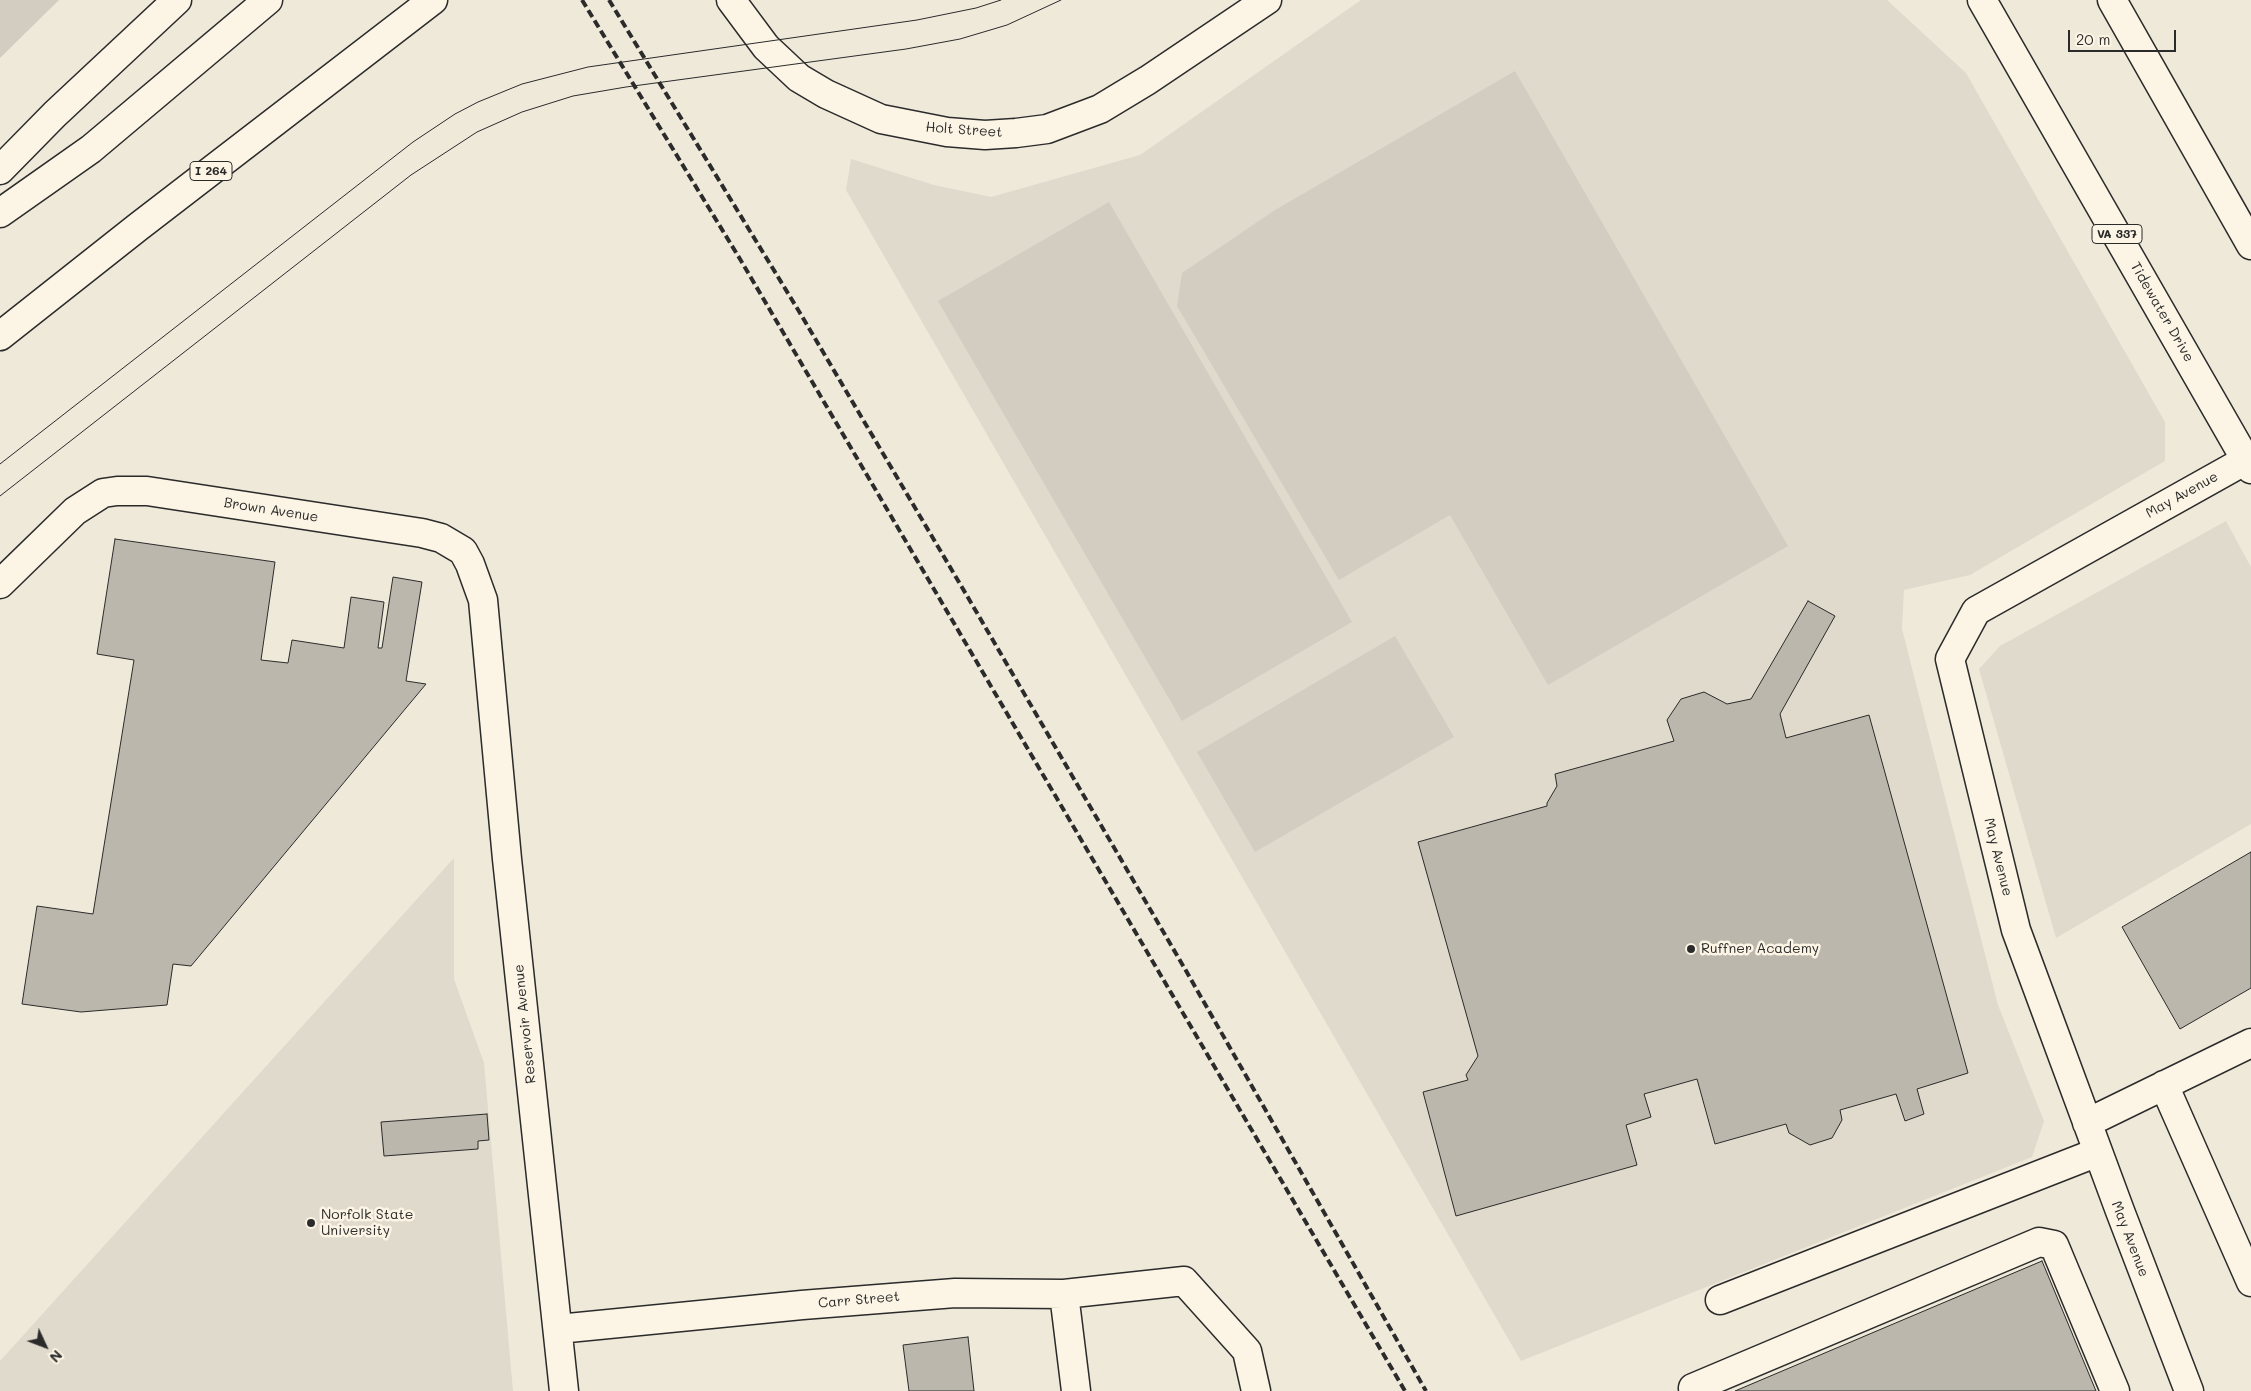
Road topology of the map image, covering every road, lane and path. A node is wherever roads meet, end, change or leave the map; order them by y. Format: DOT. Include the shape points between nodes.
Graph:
graph roads {
  1 [pos="177,0"];
  2 [pos="268,0"];
  3 [pos="731,0"];
  4 [pos="1267,0"];
  5 [pos="1982,0"];
  6 [pos="2112,0"];
  7 [pos="428,4"];
  8 [pos="0,170"];
  9 [pos="0,213"];
  10 [pos="2251,245"];
  11 [pos="0,336"];
  12 [pos="2249,462"];
  13 [pos="0,584"];
  14 [pos="488,656"];
  15 [pos="2251,1043"];
  16 [pos="2164,1085"];
  17 [pos="2087,1122"];
  18 [pos="2098,1152"];
  19 [pos="2251,1282"];
  20 [pos="1064,1294"];
  21 [pos="1720,1300"];
  22 [pos="558,1330"];
  23 [pos="564,1391"];
  24 [pos="1076,1391"];
  25 [pos="1256,1391"];
  26 [pos="1695,1391"];
  27 [pos="2115,1391"];
  28 [pos="2189,1391"];
  1 -- 8 [label="main road"];
  2 -- 9 [label="main road" via="91,149"];
  3 -- 4 [label="main road, Holt Street" via="766,47 799,78 826,94 881,119 947,132 985,134 1047,129 1100,110"];
  5 -- 12 [label="main road, Tidewater Drive / VA 337"];
  6 -- 10 [label="main road"];
  7 -- 11 [label="main road, I 264"];
  12 -- 17 [label="main road, May Avenue" via="1976,611 1950,659 2016,930"];
  13 -- 14 [label="main road, Brown Avenue" via="90,500 117,491 147,491 441,538 463,551 470,564 483,600"];
  14 -- 22 [label="main road, Reservoir Avenue"];
  15 -- 16 [label="main road"];
  16 -- 17 [label="main road"];
  16 -- 19 [label="main road"];
  17 -- 18 [label="main road, May Avenue"];
  18 -- 21 [label="main road"];
  18 -- 28 [label="main road, May Avenue"];
  20 -- 22 [label="main road, Carr Street" via="955,1293"];
  20 -- 24 [label="main road"];
  20 -- 25 [label="main road, Carr Street" via="1184,1281 1247,1351"];
  22 -- 23 [label="main road, Reservoir Avenue"];
  26 -- 27 [label="main road" via="1693,1388 2039,1242 2054,1245"];
}
